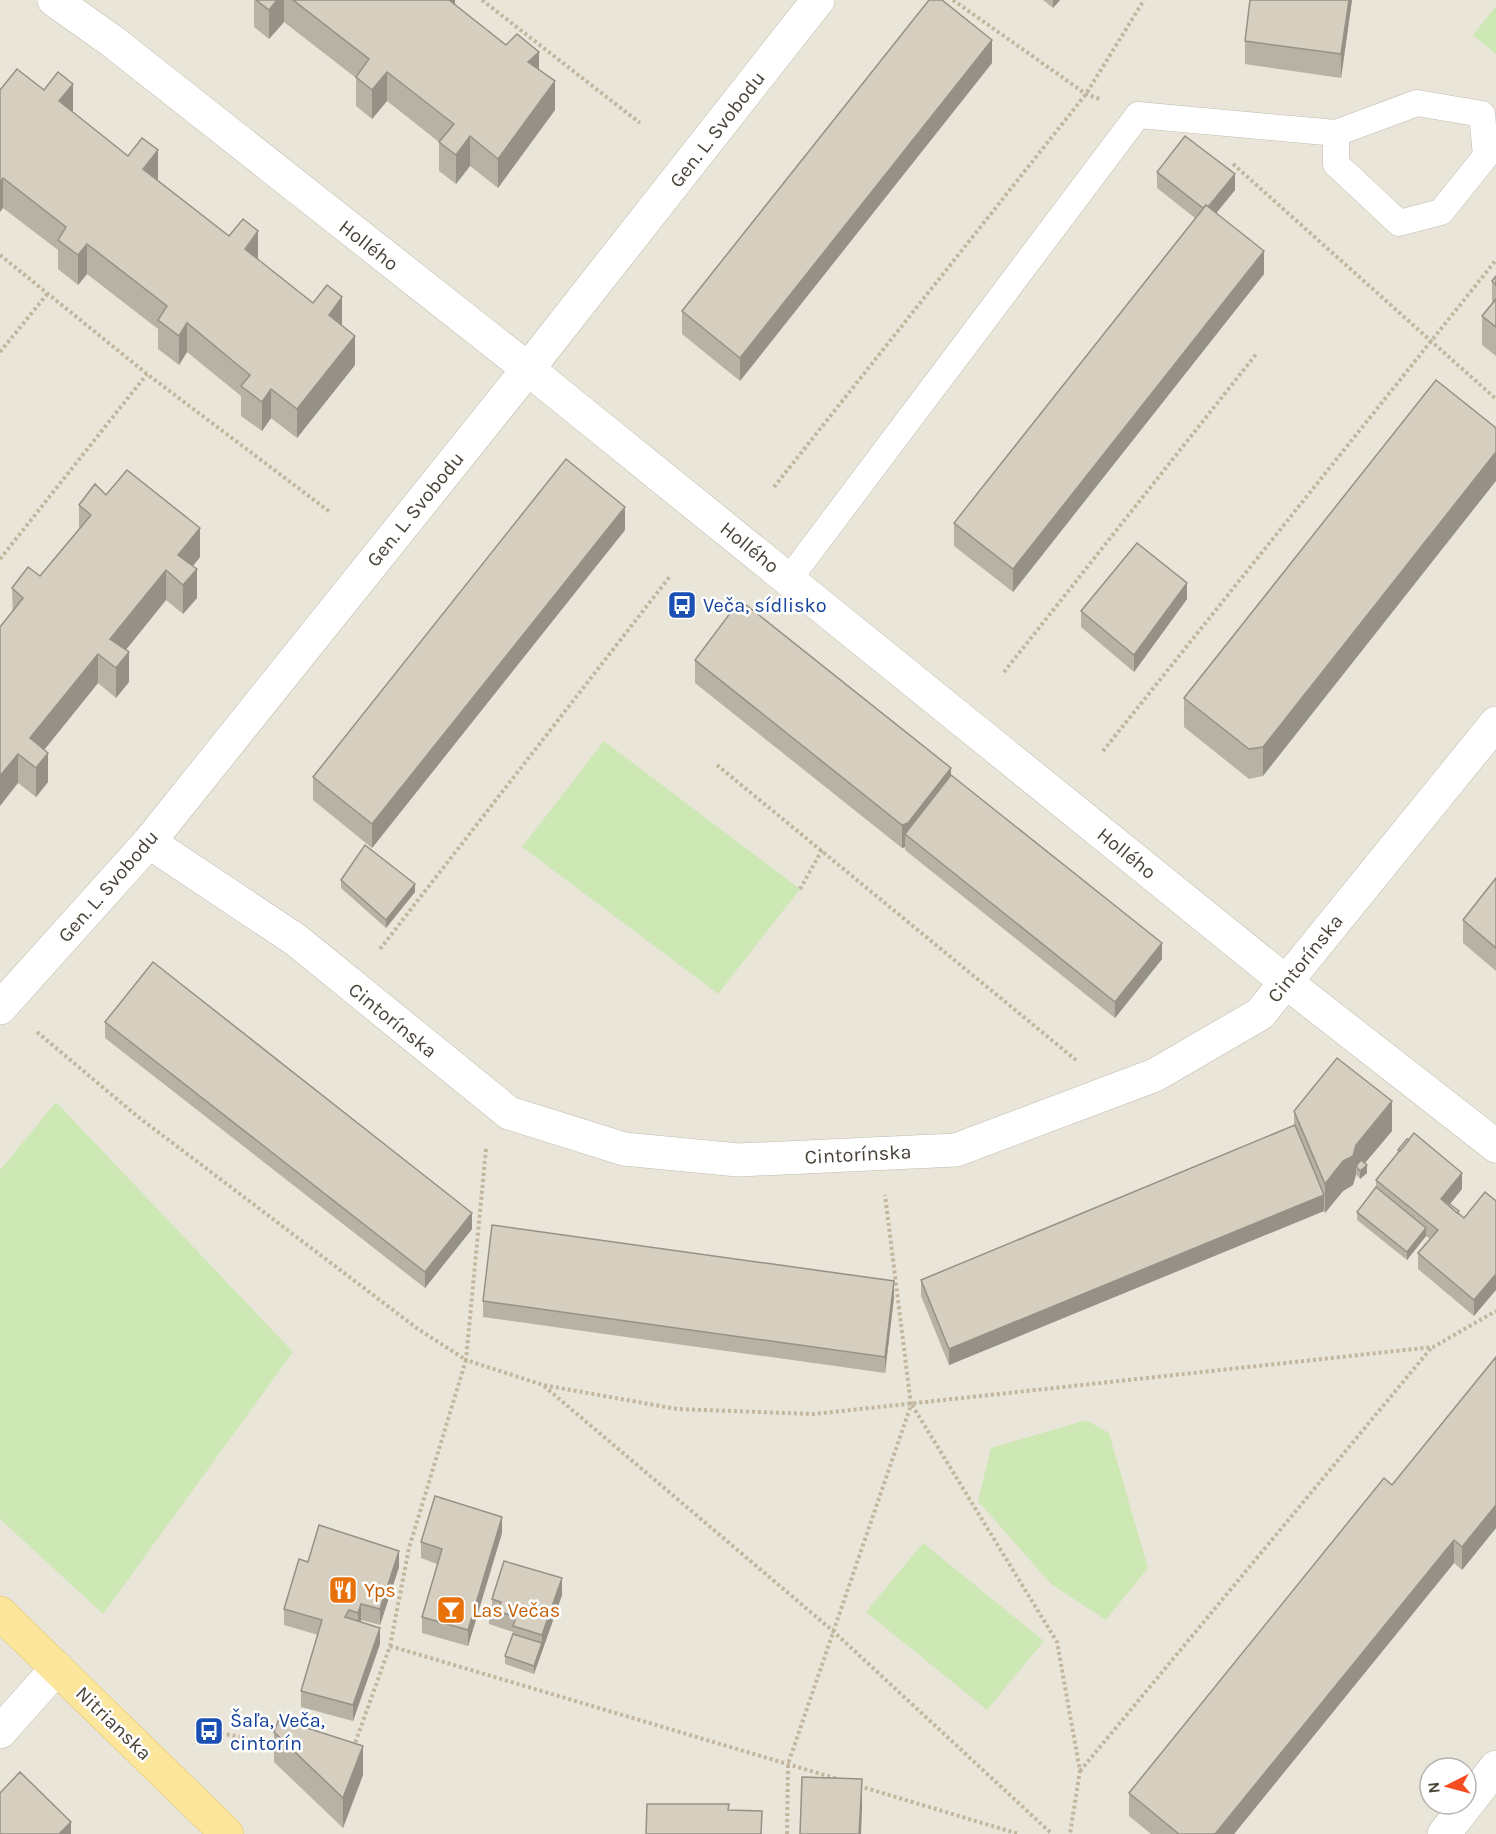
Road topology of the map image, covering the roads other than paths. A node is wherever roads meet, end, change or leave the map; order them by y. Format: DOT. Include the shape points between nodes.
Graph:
graph roads {
  1 [pos="54,0"];
  2 [pos="818,0"];
  3 [pos="1336,133"];
  4 [pos="528,369"];
  5 [pos="789,579"];
  6 [pos="1496,723"];
  7 [pos="148,842"];
  8 [pos="1286,982"];
  9 [pos="2,1006"];
  10 [pos="1496,1146"];
  11 [pos="0,1613"];
  12 [pos="57,1668"];
  13 [pos="0,1732"];
  14 [pos="1496,1767"];
  15 [pos="227,1834"];
  16 [pos="1444,1834"];
  1 -- 4 [label="street, Hollého"];
  2 -- 4 [label="street, Gen. L. Svobodu"];
  3 -- 3 [label="lane" via="1417,103 1482,114 1486,156 1441,212 1399,223 1336,164"];
  3 -- 5 [label="lane" via="1138,116"];
  4 -- 5 [label="street, Hollého"];
  4 -- 7 [label="street, Gen. L. Svobodu"];
  5 -- 8 [label="street, Hollého"];
  6 -- 8 [label="street, Cintorínska"];
  7 -- 8 [label="street, Cintorínska" via="296,940 509,1113 624,1149 738,1160 956,1150 1155,1075 1260,1014"];
  7 -- 9 [label="street, Gen. L. Svobodu"];
  8 -- 10 [label="street, Hollého"];
  11 -- 12 [label="main road, Nitrianska"];
  12 -- 13 [label="street"];
  12 -- 15 [label="main road, Nitrianska"];
  14 -- 16 [label="street"];
}
